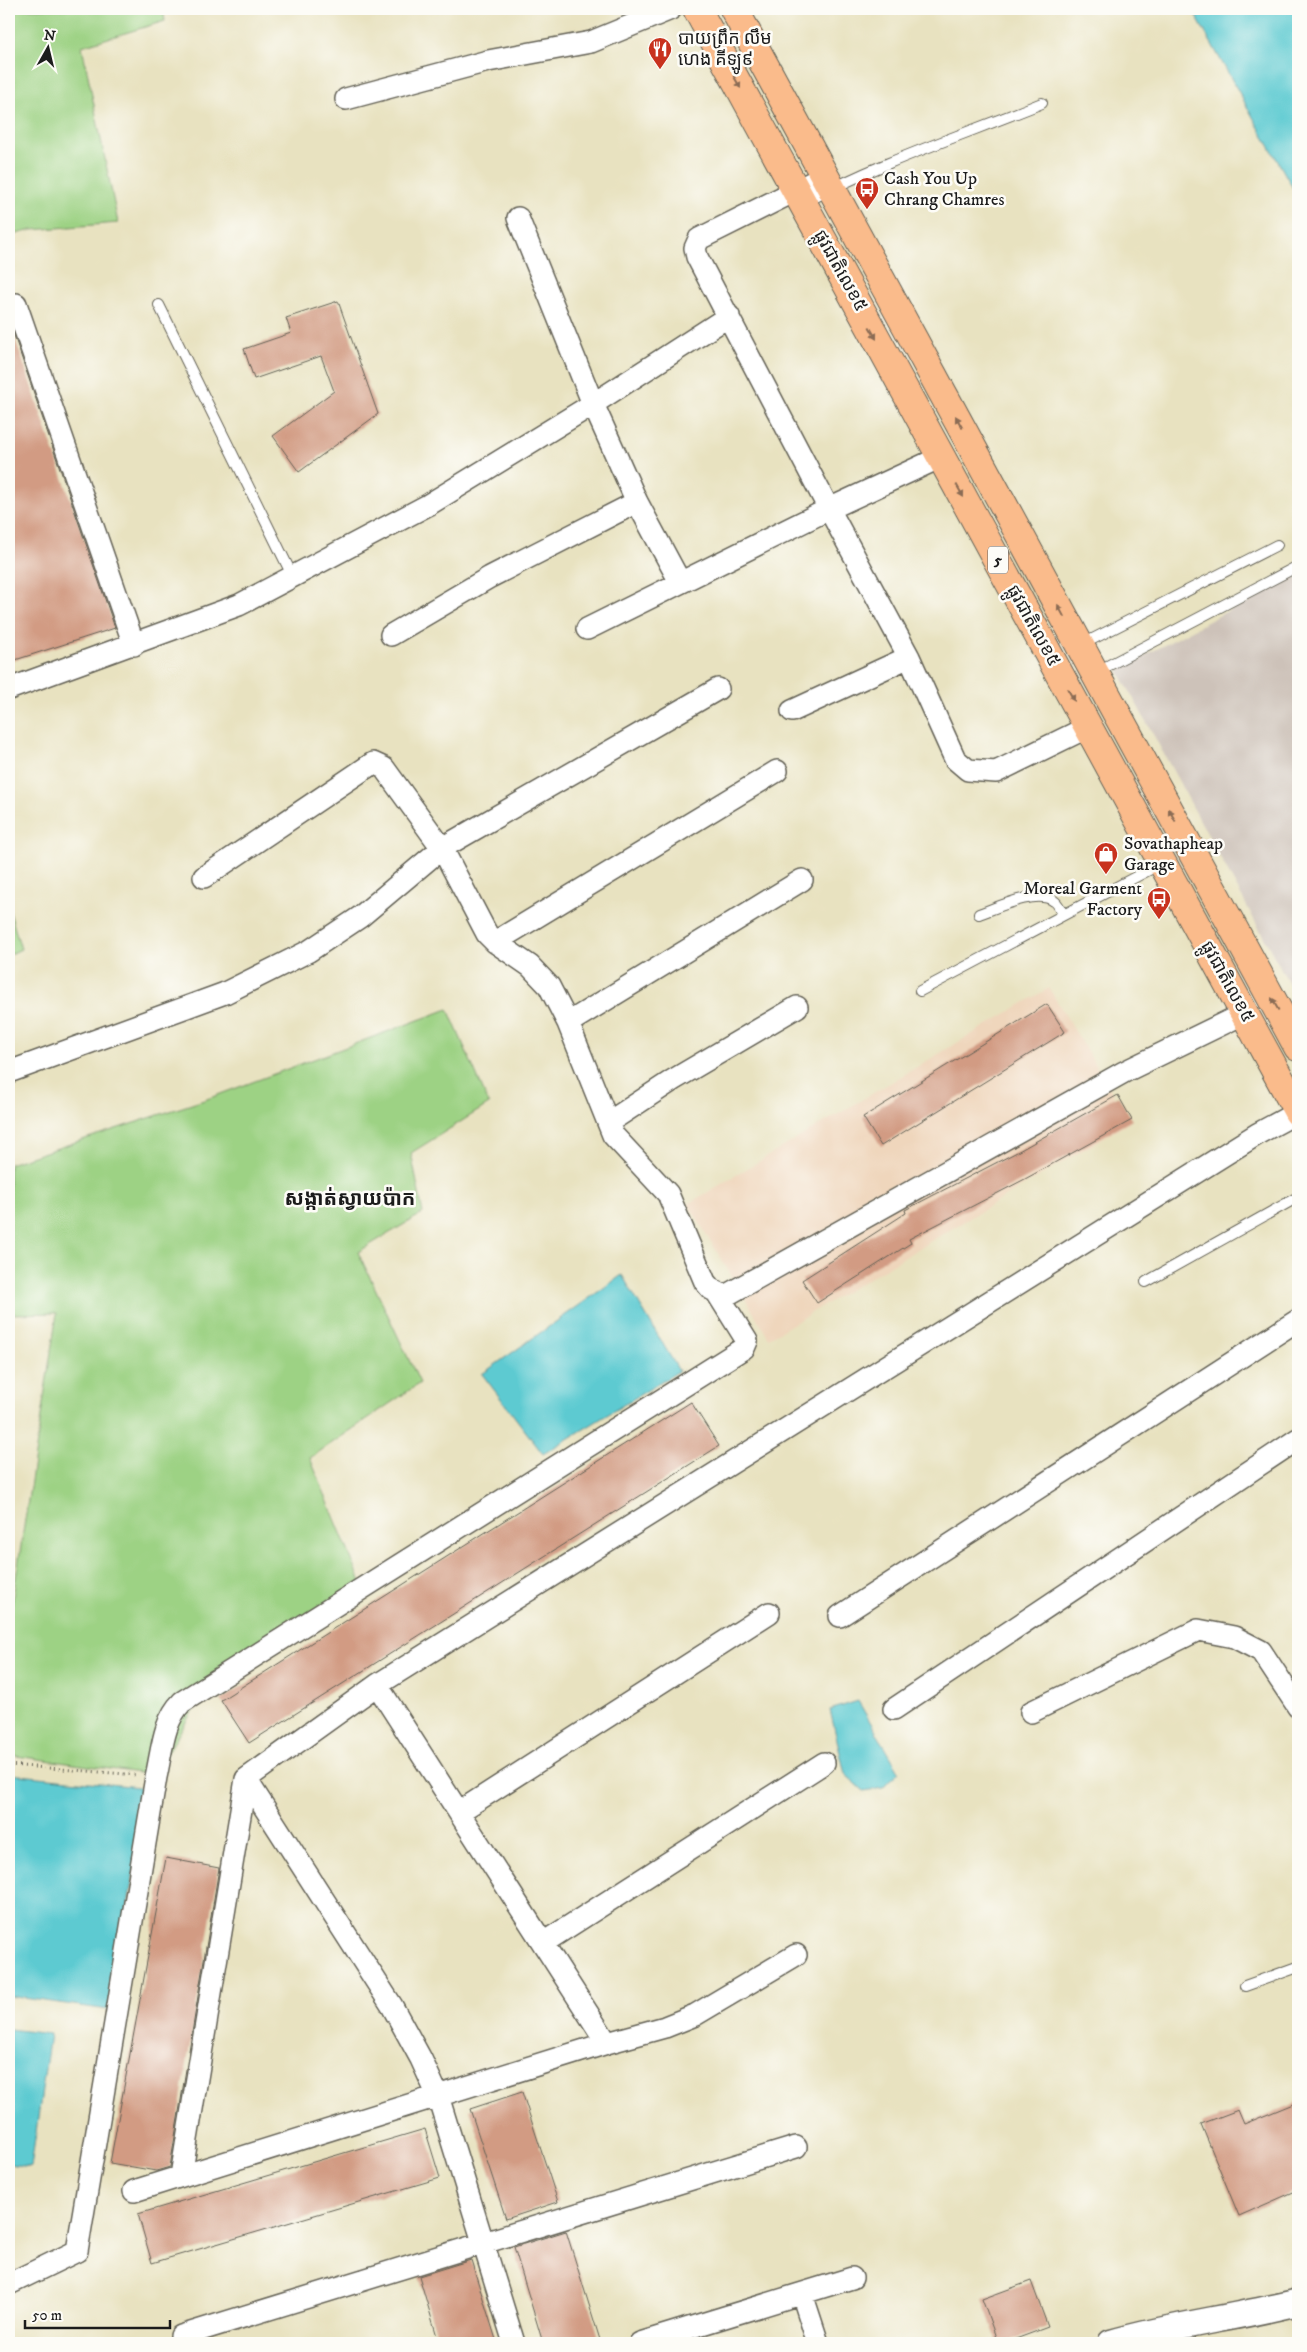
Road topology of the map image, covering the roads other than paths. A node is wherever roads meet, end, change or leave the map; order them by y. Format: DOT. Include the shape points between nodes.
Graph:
graph roads {
  1 [pos="672,9"];
  2 [pos="697,9"];
  3 [pos="734,9"];
  4 [pos="346,99"];
  5 [pos="1042,103"];
  6 [pos="828,182"];
  7 [pos="800,197"];
  8 [pos="518,218"];
  9 [pos="159,305"];
  10 [pos="9,306"];
  11 [pos="729,316"];
  12 [pos="593,404"];
  13 [pos="942,457"];
  14 [pos="637,502"];
  15 [pos="829,509"];
  16 [pos="1277,545"];
  17 [pos="1298,566"];
  18 [pos="293,577"];
  19 [pos="680,582"];
  20 [pos="587,629"];
  21 [pos="391,635"];
  22 [pos="134,645"];
  23 [pos="1080,646"];
  24 [pos="909,657"];
  25 [pos="1095,672"];
  26 [pos="9,689"];
  27 [pos="718,689"];
  28 [pos="792,711"];
  29 [pos="1088,727"];
  30 [pos="1132,742"];
  31 [pos="1105,757"];
  32 [pos="777,771"];
  33 [pos="442,848"];
  34 [pos="1162,863"];
  35 [pos="204,876"];
  36 [pos="802,880"];
  37 [pos="978,914"];
  38 [pos="1063,914"];
  39 [pos="1235,930"];
  40 [pos="495,942"];
  41 [pos="1207,945"];
  42 [pos="920,991"];
  43 [pos="797,1007"];
  44 [pos="1245,1013"];
  45 [pos="568,1023"];
  46 [pos="1298,1047"];
  47 [pos="9,1072"];
  48 [pos="1298,1112"];
  49 [pos="609,1122"];
  50 [pos="1298,1197"];
  51 [pos="1146,1282"];
  52 [pos="717,1293"];
  53 [pos="1298,1320"];
  54 [pos="1298,1439"];
  55 [pos="770,1613"];
  56 [pos="840,1616"];
  57 [pos="377,1685"];
  58 [pos="1298,1707"];
  59 [pos="894,1709"];
  60 [pos="1031,1712"];
  61 [pos="824,1763"];
  62 [pos="246,1779"];
  63 [pos="459,1812"];
  64 [pos="543,1943"];
  65 [pos="796,1956"];
  66 [pos="1298,1967"];
  67 [pos="1244,1986"];
  68 [pos="607,2043"];
  69 [pos="438,2096"];
  70 [pos="796,2146"];
  71 [pos="180,2176"];
  72 [pos="134,2191"];
  73 [pos="483,2243"];
  74 [pos="852,2278"];
  75 [pos="9,2284"];
  76 [pos="802,2294"];
  77 [pos="1298,2302"];
  78 [pos="181,2336"];
  79 [pos="514,2343"];
  80 [pos="640,2343"];
  81 [pos="818,2343"];
  82 [pos="1111,2343"];
  1 -- 4 [label="street" via="591,42 488,62"];
  2 -- 7 [label="highway, ផ្លូវជាតិលេខ៥ / 5, one-way"];
  3 -- 6 [label="highway, ផ្លូវជាតិលេខ៥ / 5"];
  5 -- 6 [label="lane" via="898,159"];
  6 -- 7 [label="street"];
  23 -- 6 [label="highway, ផ្លូវជាតិលេខ៥ / 5, one-way"];
  7 -- 11 [label="street" via="699,239 695,248 697,256"];
  7 -- 13 [label="highway, ផ្លូវជាតិលេខ៥ / 5, one-way"];
  8 -- 12 [label="street"];
  9 -- 18 [label="lane"];
  10 -- 22 [label="street" via="16,304"];
  11 -- 12 [label="street"];
  11 -- 15 [label="street"];
  12 -- 14 [label="street"];
  12 -- 18 [label="street" via="428,505"];
  13 -- 15 [label="street"];
  13 -- 29 [label="highway, ផ្លូវជាតិលេខ៥ / 5, one-way"];
  14 -- 19 [label="street"];
  14 -- 21 [label="street" via="490,577"];
  15 -- 19 [label="street"];
  15 -- 24 [label="street"];
  16 -- 23 [label="lane"];
  17 -- 25 [label="lane"];
  18 -- 22 [label="street" via="239,605"];
  19 -- 20 [label="street"];
  22 -- 26 [label="street"];
  23 -- 25 [label="highway, ផ្លូវជាតិលេខ៥ / 5"];
  24 -- 28 [label="street"];
  24 -- 29 [label="street" via="955,759 968,770 996,772"];
  25 -- 30 [label="highway, ផ្លូវជាតិលេខ៥ / 5"];
  27 -- 33 [label="street"];
  29 -- 31 [label="highway, ផ្លូវជាតិលេខ៥ / 5"];
  30 -- 31 [label="highway"];
  39 -- 30 [label="highway, ផ្លូវជាតិលេខ៥ / 5, one-way"];
  31 -- 34 [label="highway, ផ្លូវជាតិលេខ៥ / 5"];
  32 -- 40 [label="street"];
  33 -- 35 [label="street" via="384,768 373,763"];
  33 -- 40 [label="street" via="487,934"];
  33 -- 47 [label="street" via="360,916 310,951 225,993"];
  34 -- 38 [label="lane"];
  34 -- 41 [label="highway, ផ្លូវជាតិលេខ៥ / 5"];
  36 -- 45 [label="street"];
  37 -- 38 [label="lane" via="1017,900 1038,897 1056,901"];
  38 -- 42 [label="lane"];
  39 -- 41 [label="highway"];
  46 -- 39 [label="highway, ផ្លូវជាតិលេខ៥ / 5, one-way"];
  40 -- 45 [label="street" via="540,976 549,986"];
  41 -- 44 [label="highway, ផ្លូវជាតិលេខ៥ / 5"];
  43 -- 49 [label="street"];
  44 -- 48 [label="highway, ផ្លូវជាតិលេខ៥ / 5"];
  44 -- 52 [label="street" via="1124,1072 735,1292 725,1296"];
  45 -- 49 [label="street"];
  48 -- 57 [label="street" via="1259,1133"];
  49 -- 52 [label="street" via="613,1135 623,1148 668,1194 705,1282"];
  50 -- 51 [label="lane"];
  52 -- 75 [label="street" via="747,1341 744,1348 182,1702 169,1719 156,1777 77,2251"];
  53 -- 56 [label="street"];
  54 -- 59 [label="street"];
  55 -- 63 [label="street"];
  57 -- 62 [label="street"];
  57 -- 63 [label="street"];
  58 -- 60 [label="street" via="1261,1651 1234,1637 1198,1630"];
  61 -- 64 [label="street"];
  62 -- 69 [label="street" via="392,2006"];
  62 -- 71 [label="street"];
  63 -- 64 [label="street"];
  64 -- 68 [label="street"];
  65 -- 68 [label="street" via="694,2015"];
  66 -- 67 [label="lane"];
  68 -- 69 [label="street"];
  69 -- 71 [label="street"];
  69 -- 73 [label="street"];
  70 -- 73 [label="street"];
  71 -- 72 [label="street"];
  73 -- 78 [label="street"];
  73 -- 79 [label="street"];
  74 -- 76 [label="street"];
  76 -- 80 [label="street"];
  76 -- 81 [label="street"];
  77 -- 82 [label="street"];
}
